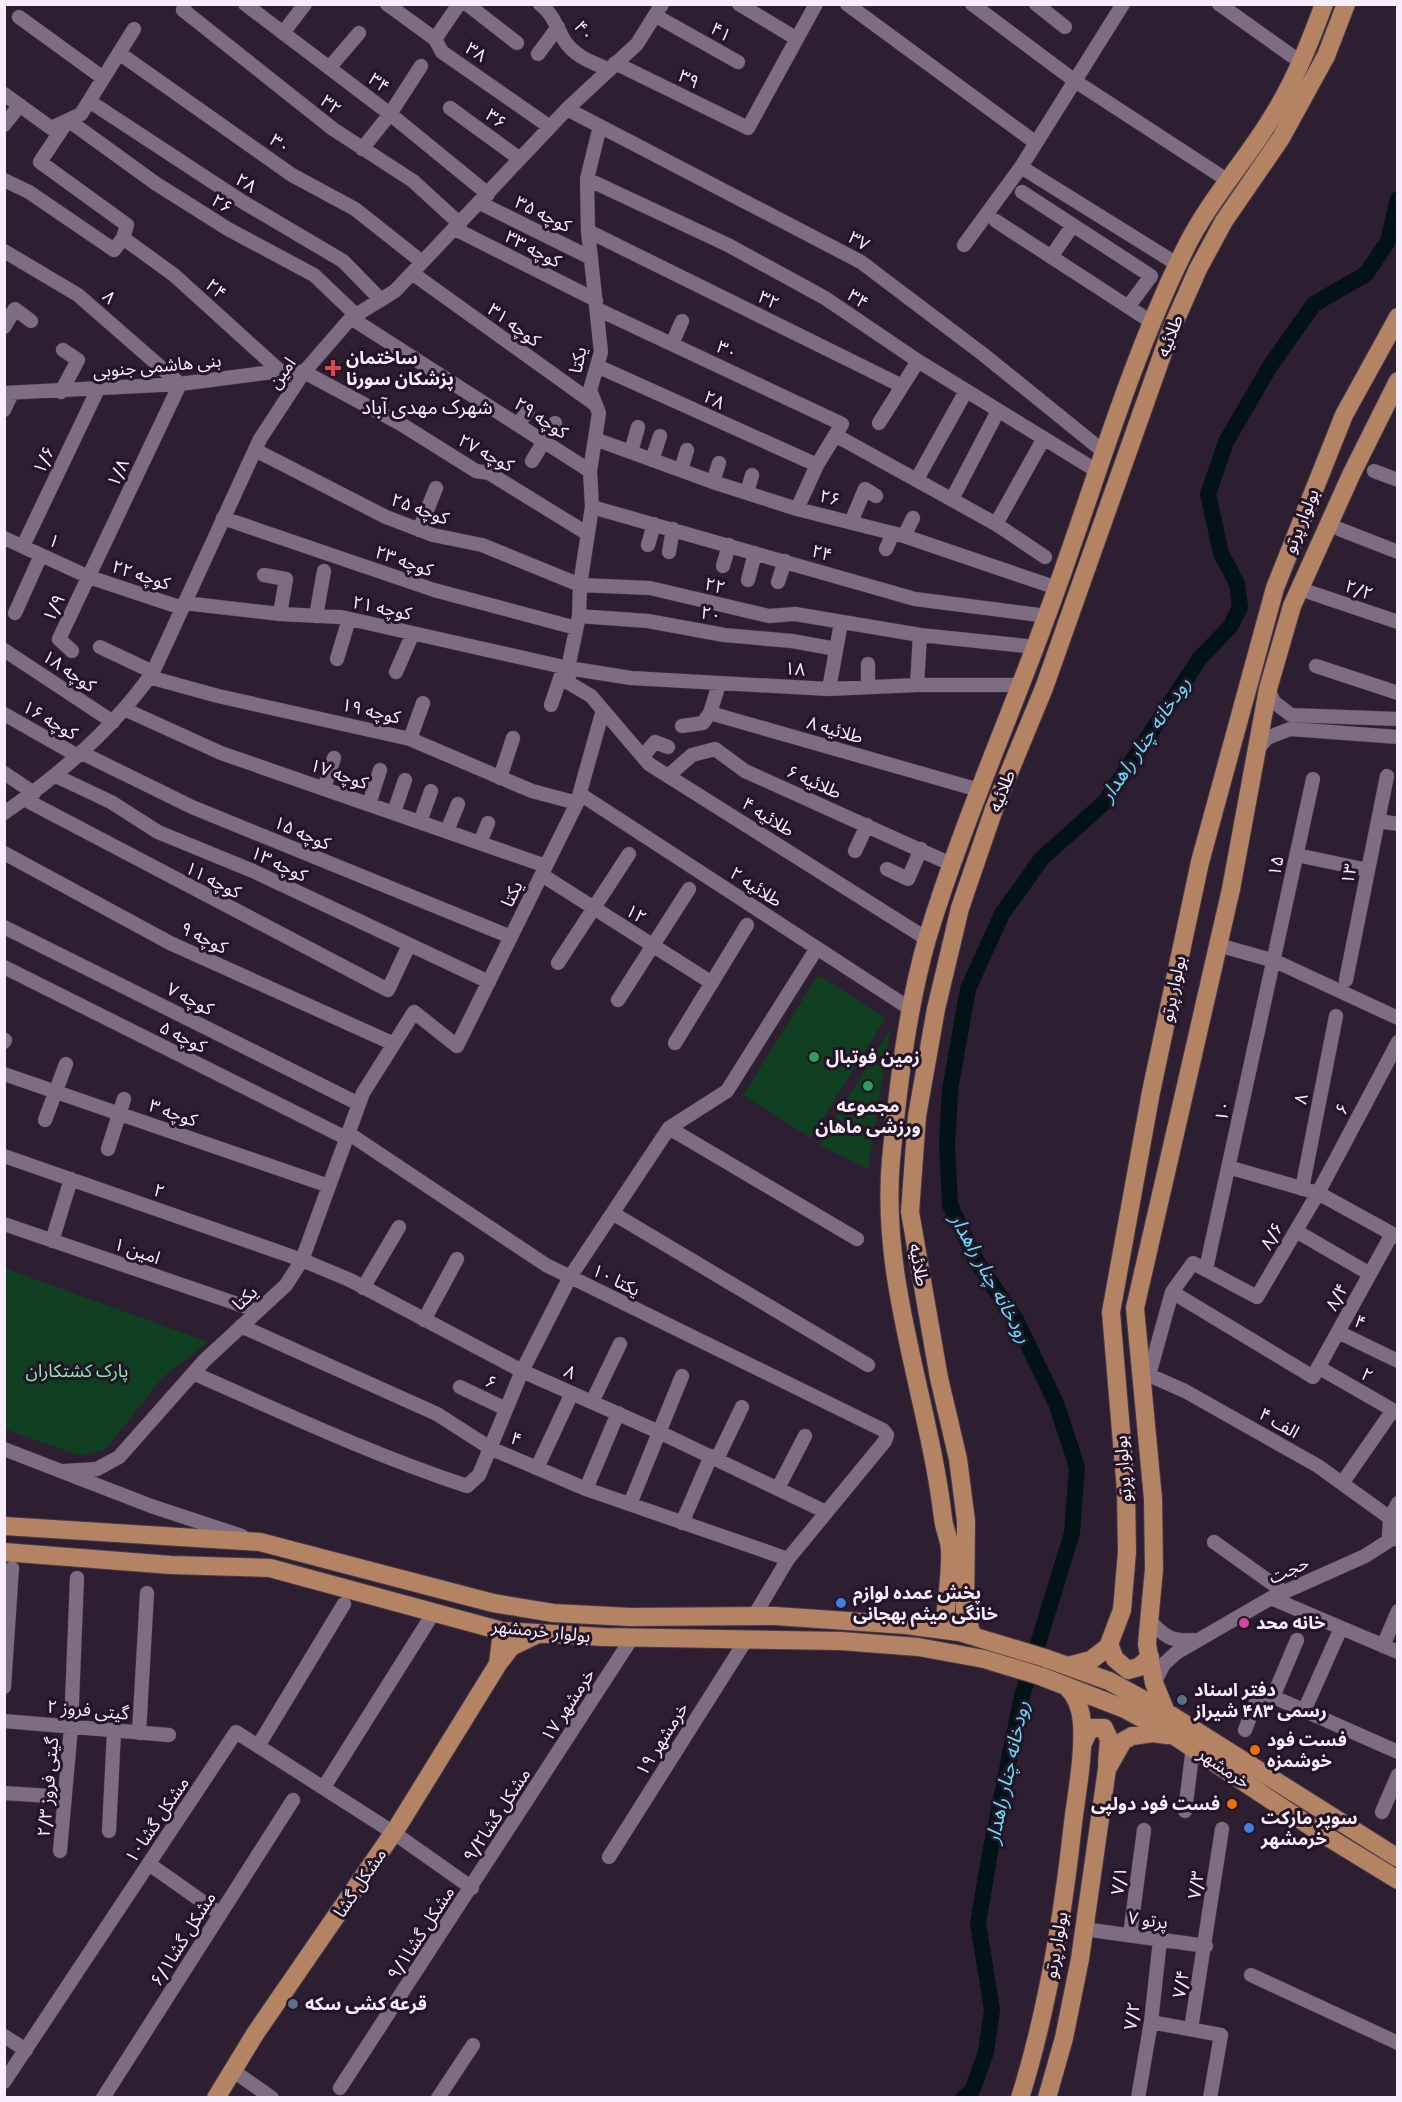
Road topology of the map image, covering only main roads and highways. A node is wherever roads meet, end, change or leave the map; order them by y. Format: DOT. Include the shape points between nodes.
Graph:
graph roads {
  1 [pos="1324,4"];
  2 [pos="1346,4"];
  3 [pos="1398,317"];
  4 [pos="1398,381"];
  5 [pos="1344,415"];
  6 [pos="1371,434"];
  7 [pos="1152,1085"];
  8 [pos="1182,1096"];
  9 [pos="1152,1489"];
  10 [pos="1126,1491"];
  11 [pos="4,1526"];
  12 [pos="8,1560"];
  13 [pos="944,1629"];
  14 [pos="502,1631"];
  15 [pos="539,1633"];
  16 [pos="972,1635"];
  17 [pos="1109,1644"];
  18 [pos="1013,1657"];
  19 [pos="1150,1657"];
  20 [pos="498,1664"];
  21 [pos="1068,1666"];
  22 [pos="1043,1667"];
  23 [pos="1066,1686"];
  24 [pos="1166,1712"];
  25 [pos="1176,1737"];
  26 [pos="1080,1755"];
  27 [pos="1107,1769"];
  28 [pos="1319,1809"];
  29 [pos="1309,1826"];
  30 [pos="1398,1858"];
  31 [pos="1398,1880"];
  32 [pos="216,2097"];
  33 [pos="1020,2097"];
  34 [pos="1047,2097"];
  1 -- 13 [label="main road, طلائیه" via="1275,114 1227,180 1177,264 1150,321 1047,616 979,790 927,939 903,1058 891,1165 890,1235 951,1547"];
  2 -- 16 [label="main road, طلائیه" via="1326,56 1281,138 1224,221 1171,330 1044,688 994,809 960,908 936,1009 917,1116 910,1212 939,1378 958,1459 966,1521 965,1612"];
  3 -- 5 [label="main road, بولوار پرتو"];
  4 -- 6 [label="main road, بولوار پرتو"];
  5 -- 6 [label="main road"];
  5 -- 7 [label="main road, بولوار پرتو" via="1275,588 1200,862"];
  6 -- 8 [label="main road, بولوار پرتو" via="1292,606 1268,689 1218,945"];
  7 -- 8 [label="main road"];
  7 -- 10 [label="main road, بولوار پرتو" via="1111,1312"];
  8 -- 9 [label="main road, بولوار پرتو" via="1135,1308 1145,1374"];
  9 -- 10 [label="main road"];
  9 -- 19 [label="main road, بولوار پرتو" via="1154,1569 1147,1644"];
  10 -- 17 [label="main road, بولوار پرتو" via="1127,1552 1122,1610"];
  11 -- 13 [label="main road" via="260,1542 494,1603 553,1613 754,1616"];
  12 -- 14 [label="main road, بولوار خرمشهر" via="270,1568"];
  13 -- 16 [label="main road"];
  14 -- 15 [label="main road, بولوار خرمشهر"];
  14 -- 20 [label="main road"];
  15 -- 18 [label="main road, بولوار خرمشهر" via="841,1641"];
  15 -- 20 [label="main road" via="511,1647"];
  16 -- 18 [label="main road"];
  17 -- 19 [label="main road" via="1115,1659 1128,1670 1139,1667"];
  17 -- 21 [label="main road" via="1091,1660"];
  18 -- 22 [label="main road"];
  19 -- 24 [label="main road, بولوار پرتو" via="1154,1683"];
  20 -- 32 [label="main road, مشکل گشا" via="394,1833"];
  21 -- 22 [label="main road, خرمشهر"];
  21 -- 24 [label="main road, خرمشهر" via="1109,1681"];
  22 -- 23 [label="main road, خرمشهر"];
  23 -- 25 [label="main road, خرمشهر" via="1125,1710"];
  23 -- 26 [label="main road, بولوار پرتو" via="1077,1700 1082,1721"];
  24 -- 28 [label="main road, خرمشهر"];
  25 -- 27 [label="main road, بولوار پرتو" via="1153,1732 1132,1736 1123,1741"];
  25 -- 29 [label="main road, خرمشهر"];
  26 -- 27 [label="main road" via="1088,1730 1104,1728 1109,1739"];
  26 -- 33 [label="main road, بولوار پرتو" via="1066,1885 1050,1978 1036,2047"];
  27 -- 34 [label="main road, بولوار پرتو" via="1084,1929 1064,2038"];
  28 -- 29 [label="main road"];
  28 -- 30 [label="main road, خرمشهر"];
  29 -- 31 [label="main road, خرمشهر"];
}
